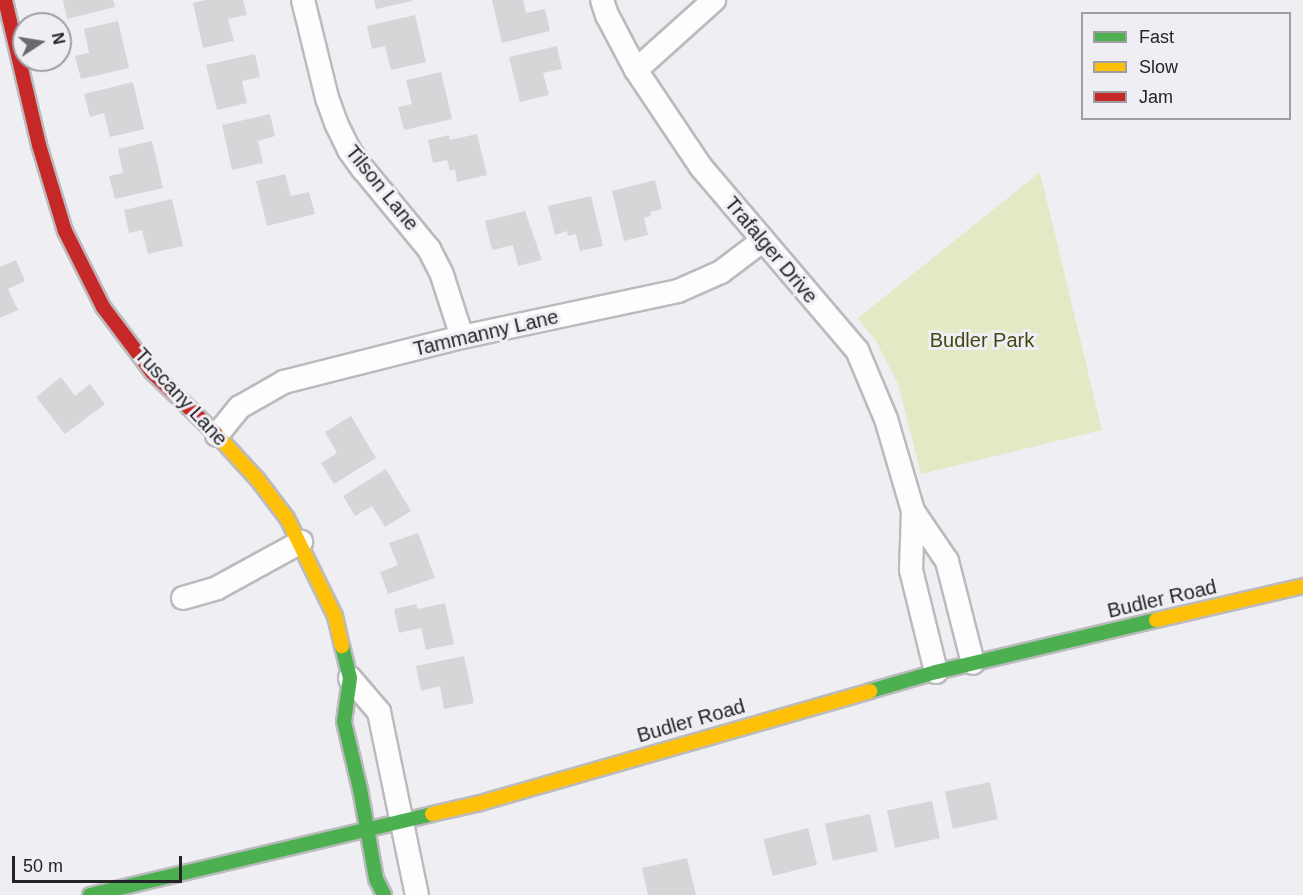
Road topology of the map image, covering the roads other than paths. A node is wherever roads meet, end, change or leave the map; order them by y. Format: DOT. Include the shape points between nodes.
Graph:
graph roads {
  1 [pos="5,0"];
  2 [pos="303,0"];
  3 [pos="602,0"];
  4 [pos="714,0"];
  5 [pos="636,70"];
  6 [pos="762,241"];
  7 [pos="462,337"];
  8 [pos="217,435"];
  9 [pos="914,512"];
  10 [pos="301,542"];
  11 [pos="1303,586"];
  12 [pos="183,598"];
  13 [pos="973,663"];
  14 [pos="936,672"];
  15 [pos="350,678"];
  16 [pos="403,820"];
  17 [pos="368,829"];
  18 [pos="90,895"];
  19 [pos="384,895"];
  20 [pos="417,895"];
  1 -- 8 [label="street, Tuscany Lane" via="39,144 65,231 103,307 152,372"];
  2 -- 7 [label="street, Tilson Lane" via="327,98 339,130 363,169 429,249 442,275"];
  3 -- 5 [label="street, Trafalger Drive"];
  4 -- 5 [label="street"];
  5 -- 6 [label="street, Trafalger Drive" via="701,167"];
  6 -- 7 [label="street, Tammanny Lane" via="721,272 678,291"];
  6 -- 9 [label="street, Trafalger Drive" via="857,350 886,419"];
  7 -- 8 [label="street, Tammanny Lane" via="284,382 240,407"];
  8 -- 10 [label="street, Tuscany Lane" via="258,480"];
  9 -- 13 [label="street, Trafalger Drive" via="947,561"];
  9 -- 14 [label="street, Trafalger Drive" via="911,570"];
  10 -- 12 [label="street" via="217,588"];
  10 -- 15 [label="street, Tuscany Lane" via="335,616"];
  11 -- 13 [label="street, Budler Road"];
  13 -- 14 [label="street, Budler Road"];
  14 -- 16 [label="street, Budler Road" via="480,803"];
  15 -- 16 [label="street, Tuscany Lane" via="379,712"];
  15 -- 17 [label="street, Tuscany Lane" via="344,722"];
  16 -- 17 [label="street, Budler Road"];
  16 -- 20 [label="street, Tuscany Lane"];
  17 -- 18 [label="street, Budler Road"];
  17 -- 19 [label="street, Tuscany Lane" via="375,879"];
}
